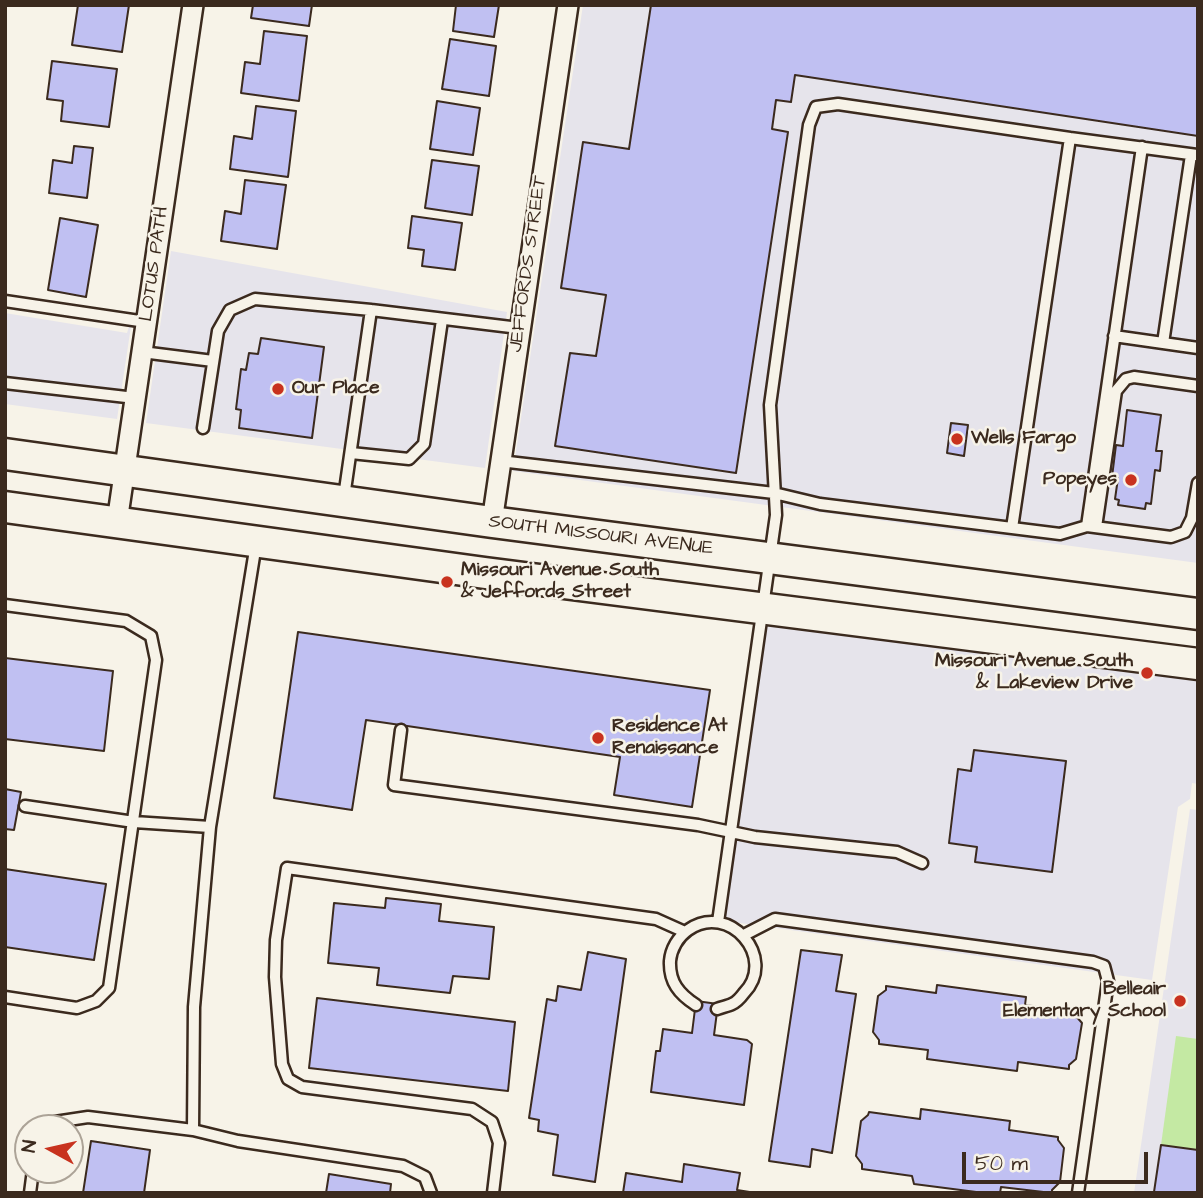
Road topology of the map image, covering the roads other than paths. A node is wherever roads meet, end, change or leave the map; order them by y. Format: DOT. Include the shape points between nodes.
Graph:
graph roads {
  1 [pos="193,5"];
  2 [pos="568,5"];
  3 [pos="1070,138"];
  4 [pos="1142,147"];
  5 [pos="1194,155"];
  6 [pos="5,301"];
  7 [pos="371,310"];
  8 [pos="442,320"];
  9 [pos="146,322"];
  10 [pos="519,328"];
  11 [pos="1114,336"];
  12 [pos="1163,343"];
  13 [pos="1198,348"];
  14 [pos="142,352"];
  15 [pos="213,361"];
  16 [pos="5,383"];
  17 [pos="1198,386"];
  18 [pos="135,398"];
  19 [pos="203,428"];
  20 [pos="351,453"];
  21 [pos="5,454"];
  22 [pos="500,461"];
  23 [pos="124,471"];
  24 [pos="1198,483"];
  25 [pos="774,493"];
  26 [pos="1197,496"];
  27 [pos="344,501"];
  28 [pos="5,507"];
  29 [pos="117,522"];
  30 [pos="492,522"];
  31 [pos="1092,527"];
  32 [pos="1012,528"];
  33 [pos="256,542"];
  34 [pos="770,558"];
  35 [pos="5,605"];
  36 [pos="763,609"];
  37 [pos="1198,614"];
  38 [pos="1198,664"];
  39 [pos="401,730"];
  40 [pos="26,806"];
  41 [pos="134,822"];
  42 [pos="210,827"];
  43 [pos="731,832"];
  44 [pos="922,863"];
  45 [pos="718,922"];
  46 [pos="685,932"];
  47 [pos="744,935"];
  48 [pos="5,998"];
  49 [pos="695,1005"];
  50 [pos="717,1009"];
  51 [pos="84,1118"];
  52 [pos="193,1130"];
  53 [pos="431,1193"];
  54 [pos="493,1193"];
  55 [pos="1078,1193"];
  1 -- 9 [label="street, LOTUS PATH"];
  2 -- 10 [label="street, JEFFORDS STREET"];
  3 -- 4 [label="lane"];
  3 -- 25 [label="lane" via="838,104 816,107 809,125 770,405"];
  3 -- 32 [label="lane"];
  4 -- 5 [label="lane"];
  4 -- 11 [label="lane"];
  5 -- 12 [label="lane"];
  6 -- 9 [label="lane"];
  7 -- 8 [label="lane"];
  7 -- 15 [label="lane" via="255,299 230,310 218,331"];
  7 -- 20 [label="lane"];
  8 -- 10 [label="lane"];
  8 -- 20 [label="lane" via="424,444 410,459"];
  9 -- 14 [label="street, LOTUS PATH"];
  10 -- 22 [label="street, JEFFORDS STREET"];
  11 -- 12 [label="lane"];
  11 -- 31 [label="lane"];
  12 -- 13 [label="lane"];
  14 -- 15 [label="lane"];
  14 -- 18 [label="street, LOTUS PATH"];
  15 -- 19 [label="lane"];
  16 -- 18 [label="lane"];
  17 -- 31 [label="lane" via="1134,377 1116,391"];
  18 -- 23 [label="street, LOTUS PATH"];
  20 -- 27 [label="lane"];
  21 -- 23 [label="main road, SOUTH MISSOURI AVENUE"];
  22 -- 25 [label="lane"];
  22 -- 30 [label="street, JEFFORDS STREET"];
  23 -- 27 [label="main road, SOUTH MISSOURI AVENUE"];
  23 -- 29 [label="street, LOTUS PATH"];
  24 -- 26 [label="lane"];
  25 -- 32 [label="lane"];
  25 -- 34 [label="lane"];
  26 -- 31 [label="lane" via="1185,532 1171,537"];
  27 -- 30 [label="main road, SOUTH MISSOURI AVENUE"];
  28 -- 29 [label="main road"];
  29 -- 33 [label="main road"];
  30 -- 34 [label="main road, SOUTH MISSOURI AVENUE"];
  31 -- 32 [label="lane" via="1060,534"];
  33 -- 36 [label="main road"];
  33 -- 42 [label="lane"];
  34 -- 36 [label="lane"];
  34 -- 37 [label="main road, SOUTH MISSOURI AVENUE"];
  35 -- 41 [label="lane" via="126,621 152,636 156,660"];
  36 -- 38 [label="main road"];
  36 -- 43 [label="lane"];
  39 -- 43 [label="lane" via="394,785"];
  40 -- 41 [label="lane"];
  41 -- 42 [label="lane"];
  41 -- 48 [label="lane" via="108,988 96,1002 77,1008"];
  42 -- 52 [label="lane" via="194,1007"];
  43 -- 44 [label="lane" via="897,852"];
  43 -- 45 [label="lane"];
  45 -- 46 [label="lane"];
  45 -- 47 [label="lane"];
  46 -- 49 [label="lane" via="675,943 670,972 674,986"];
  46 -- 54 [label="lane" via="656,919 287,868 275,977 282,1064 288,1079 302,1087 472,1109 492,1122 499,1143"];
  47 -- 50 [label="lane" via="752,948 754,976 734,1004"];
  47 -- 55 [label="lane" via="775,919 1104,966 1108,981"];
  51 -- 52 [label="lane"];
  52 -- 53 [label="lane" via="403,1166 425,1177"];
}
